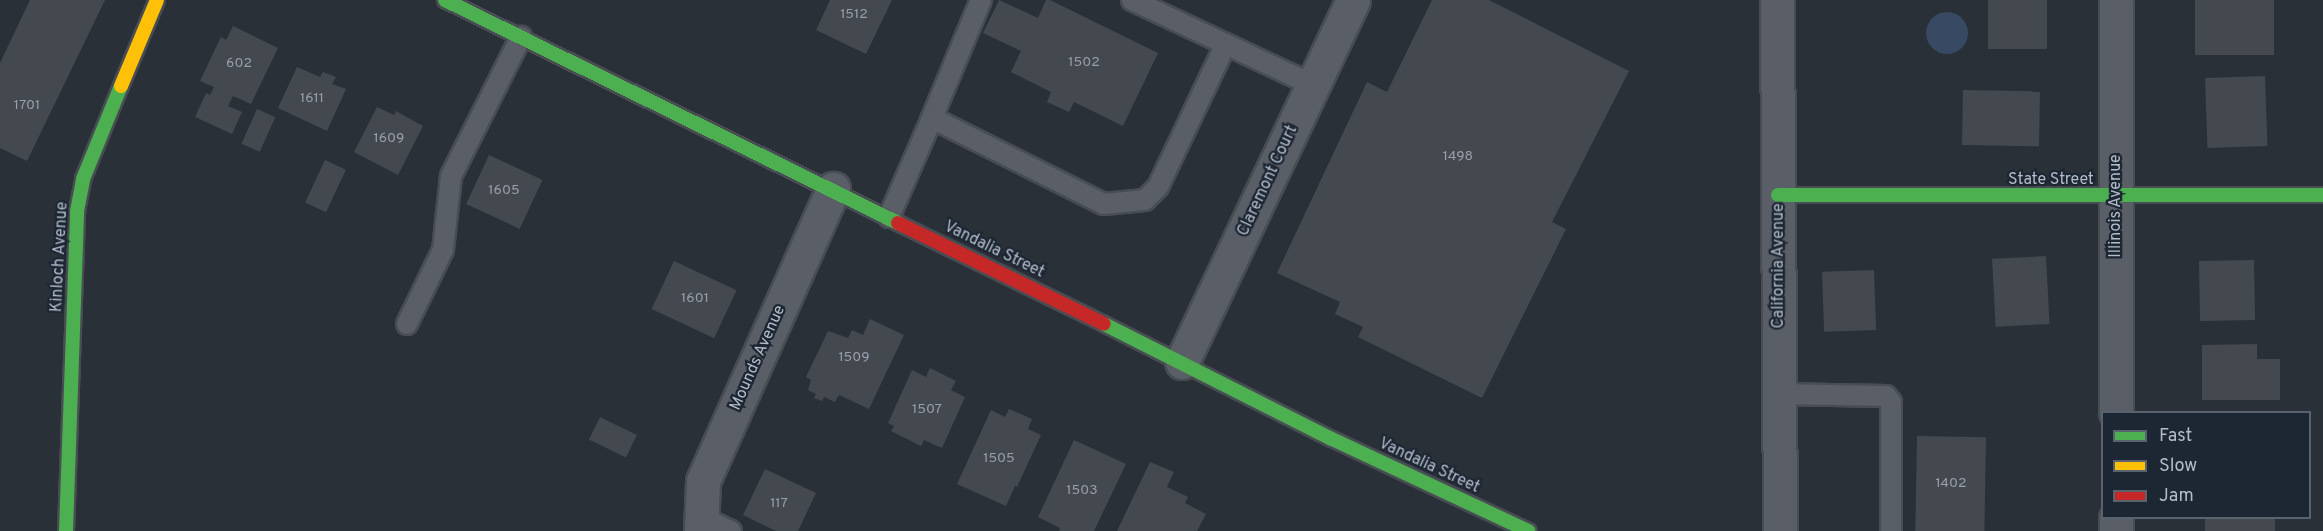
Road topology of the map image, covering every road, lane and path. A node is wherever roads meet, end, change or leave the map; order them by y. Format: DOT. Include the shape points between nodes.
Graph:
graph roads {
  1 [pos="157,0"];
  2 [pos="981,0"];
  3 [pos="1132,0"];
  4 [pos="1353,0"];
  5 [pos="1777,0"];
  6 [pos="2116,0"];
  7 [pos="466,5"];
  8 [pos="521,37"];
  9 [pos="1227,44"];
  10 [pos="1313,85"];
  11 [pos="932,118"];
  12 [pos="832,189"];
  13 [pos="1778,195"];
  14 [pos="2323,195"];
  15 [pos="2116,197"];
  16 [pos="890,217"];
  17 [pos="407,324"];
  18 [pos="1182,362"];
  19 [pos="1779,394"];
  20 [pos="2116,411"];
  21 [pos="701,524"];
  22 [pos="66,531"];
  23 [pos="731,531"];
  24 [pos="1528,531"];
  25 [pos="1780,531"];
  26 [pos="1891,531"];
  1 -- 22 [label="main road, Kinloch Avenue" via="95,147 77,211"];
  2 -- 11 [label="lane"];
  3 -- 9 [label="lane"];
  4 -- 10 [label="street, Claremont Court"];
  5 -- 13 [label="street, California Avenue"];
  6 -- 15 [label="street, Illinois Avenue"];
  7 -- 8 [label="main road, Vandalia Street"];
  8 -- 12 [label="main road, Vandalia Street"];
  8 -- 17 [label="lane" via="451,176 443,250"];
  9 -- 10 [label="lane"];
  9 -- 11 [label="lane" via="1158,187 1145,200 1104,204"];
  10 -- 18 [label="street, Claremont Court"];
  11 -- 16 [label="lane"];
  12 -- 16 [label="main road, Vandalia Street"];
  12 -- 21 [label="street, Mounds Avenue" via="703,482"];
  13 -- 15 [label="main road, State Street"];
  13 -- 19 [label="street, California Avenue"];
  14 -- 15 [label="main road, State Street"];
  15 -- 20 [label="street, Illinois Avenue"];
  16 -- 18 [label="main road, Vandalia Street"];
  18 -- 24 [label="main road, Vandalia Street" via="1332,439"];
  19 -- 25 [label="street, California Avenue"];
  19 -- 26 [label="lane" via="1886,396 1891,402"];
  21 -- 23 [label="lane"];
}
